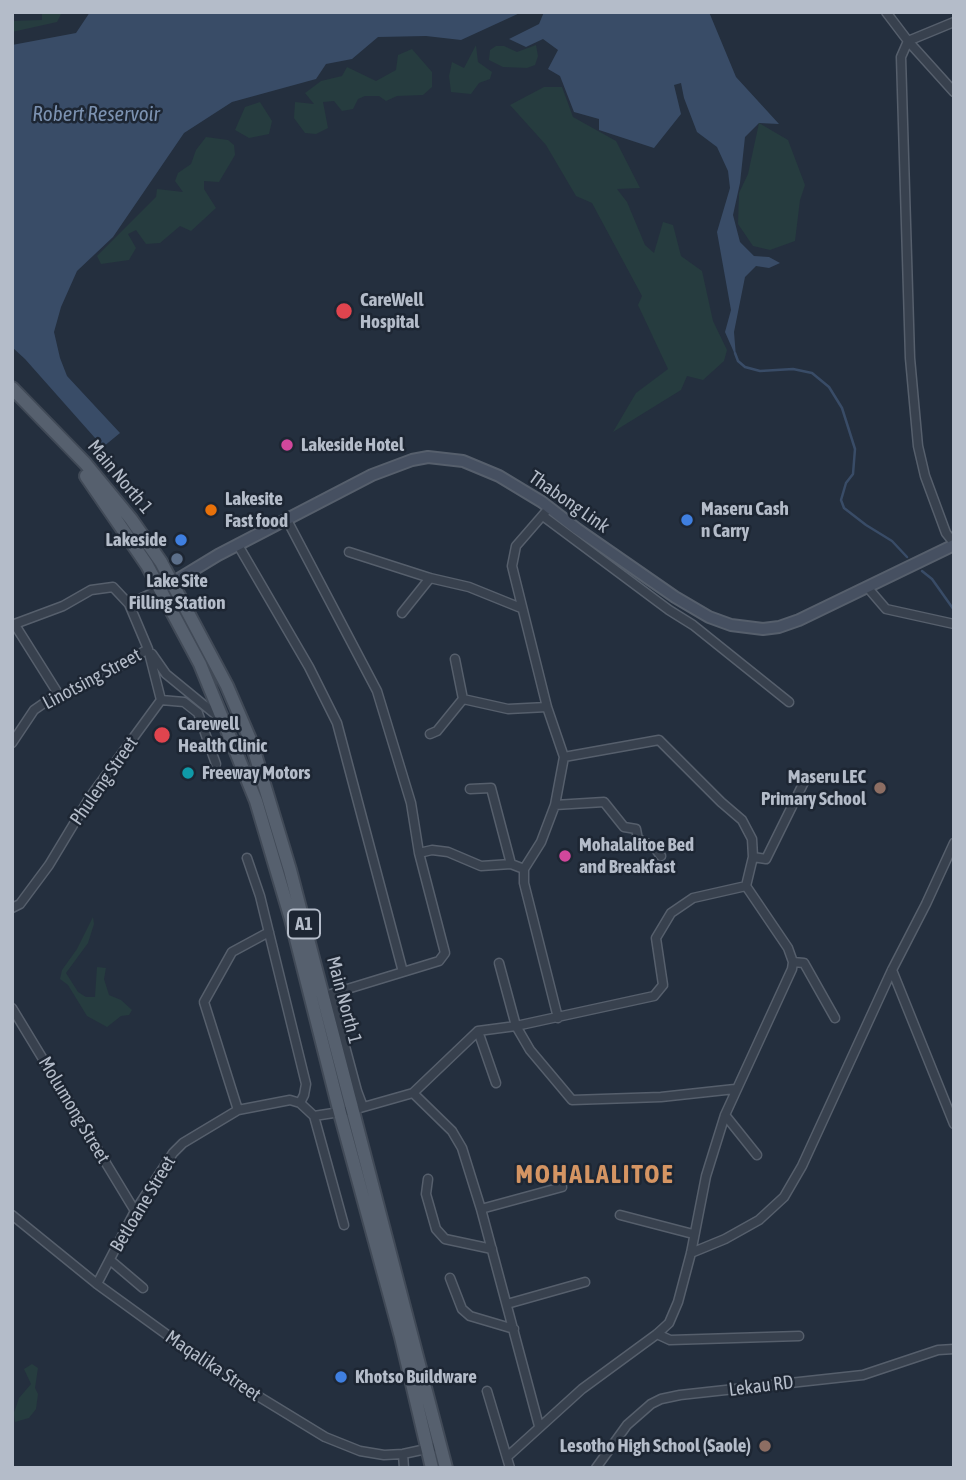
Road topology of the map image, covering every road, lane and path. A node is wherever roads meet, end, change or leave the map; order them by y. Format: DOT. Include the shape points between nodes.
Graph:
graph roads {
  1 [pos="886,12"];
  2 [pos="954,22"];
  3 [pos="908,41"];
  4 [pos="954,92"];
  5 [pos="12,388"];
  6 [pos="546,512"];
  7 [pos="287,520"];
  8 [pos="954,544"];
  9 [pos="238,545"];
  10 [pos="349,552"];
  11 [pos="430,578"];
  12 [pos="167,586"];
  13 [pos="868,588"];
  14 [pos="129,604"];
  15 [pos="521,608"];
  16 [pos="402,613"];
  17 [pos="954,624"];
  18 [pos="14,625"];
  19 [pos="148,649"];
  20 [pos="456,659"];
  21 [pos="59,695"];
  22 [pos="463,699"];
  23 [pos="161,700"];
  24 [pos="789,702"];
  25 [pos="547,707"];
  26 [pos="223,721"];
  27 [pos="430,734"];
  28 [pos="12,743"];
  29 [pos="564,757"];
  30 [pos="216,764"];
  31 [pos="804,782"];
  32 [pos="470,789"];
  33 [pos="555,805"];
  34 [pos="954,843"];
  35 [pos="419,853"];
  36 [pos="661,856"];
  37 [pos="247,858"];
  38 [pos="753,858"];
  39 [pos="511,864"];
  40 [pos="524,869"];
  41 [pos="746,886"];
  42 [pos="12,908"];
  43 [pos="269,932"];
  44 [pos="793,962"];
  45 [pos="499,963"];
  46 [pos="892,970"];
  47 [pos="403,972"];
  48 [pos="12,1008"];
  49 [pos="835,1017"];
  50 [pos="558,1018"];
  51 [pos="516,1026"];
  52 [pos="478,1031"];
  53 [pos="496,1083"];
  54 [pos="735,1089"];
  55 [pos="413,1093"];
  56 [pos="300,1102"];
  57 [pos="238,1110"];
  58 [pos="352,1110"];
  59 [pos="725,1115"];
  60 [pos="314,1116"];
  61 [pos="954,1124"];
  62 [pos="757,1154"];
  63 [pos="428,1179"];
  64 [pos="562,1187"];
  65 [pos="481,1209"];
  66 [pos="135,1211"];
  67 [pos="12,1215"];
  68 [pos="620,1215"];
  69 [pos="344,1225"];
  70 [pos="694,1234"];
  71 [pos="492,1250"];
  72 [pos="691,1252"];
  73 [pos="110,1260"];
  74 [pos="450,1278"];
  75 [pos="586,1282"];
  76 [pos="97,1284"];
  77 [pos="143,1288"];
  78 [pos="507,1304"];
  79 [pos="514,1329"];
  80 [pos="657,1334"];
  81 [pos="799,1336"];
  82 [pos="954,1349"];
  83 [pos="487,1391"];
  84 [pos="539,1426"];
  85 [pos="440,1446"];
  86 [pos="427,1450"];
  87 [pos="403,1454"];
  88 [pos="507,1457"];
  89 [pos="404,1468"];
  90 [pos="432,1468"];
  91 [pos="446,1468"];
  92 [pos="510,1468"];
  93 [pos="596,1468"];
  1 -- 3 [label="street"];
  2 -- 3 [label="street"];
  3 -- 4 [label="street"];
  3 -- 8 [label="street" via="901,57 910,358 918,446 925,476"];
  5 -- 12 [label="main road, Main North 1 / A1" via="123,509 161,562"];
  6 -- 7 [label="main road, Thabong Link" via="499,476 463,461 428,457 372,475"];
  6 -- 13 [label="main road, Thabong Link" via="675,597 731,625 779,627"];
  6 -- 15 [label="street" via="516,547 512,566"];
  6 -- 24 [label="street"];
  7 -- 9 [label="main road, Thabong Link"];
  7 -- 35 [label="street" via="377,691 406,782"];
  8 -- 13 [label="main road, Thabong Link"];
  9 -- 12 [label="main road, Thabong Link"];
  9 -- 47 [label="street" via="337,723"];
  10 -- 11 [label="street"];
  11 -- 15 [label="street" via="469,587"];
  11 -- 16 [label="street"];
  12 -- 14 [label="street"];
  12 -- 26 [label="main road, Main North 1 / A1"];
  12 -- 58 [label="main road, Main North 1 / A1" via="227,686 251,744 290,870"];
  13 -- 17 [label="street" via="886,609"];
  14 -- 18 [label="street" via="113,587 91,590"];
  14 -- 19 [label="street"];
  15 -- 25 [label="street"];
  18 -- 21 [label="street"];
  19 -- 21 [label="street, Linotsing Street"];
  19 -- 23 [label="street"];
  19 -- 26 [label="street" via="166,674"];
  20 -- 22 [label="street"];
  21 -- 28 [label="street, Linotsing Street" via="34,710"];
  22 -- 25 [label="street" via="509,709"];
  22 -- 27 [label="street"];
  23 -- 30 [label="street" via="184,702 198,713"];
  23 -- 42 [label="street, Phuleng Street" via="90,797 49,865"];
  25 -- 29 [label="street"];
  26 -- 58 [label="main road, Main North 1 / A1" via="256,801"];
  29 -- 33 [label="street"];
  29 -- 38 [label="street" via="659,740 742,820 752,839"];
  31 -- 38 [label="street" via="766,859"];
  32 -- 39 [label="street" via="491,788"];
  33 -- 36 [label="street" via="604,802 624,827 636,828 638,839"];
  33 -- 40 [label="street" via="541,842"];
  34 -- 46 [label="street"];
  35 -- 39 [label="street" via="448,852 481,866"];
  35 -- 47 [label="street" via="445,953 439,961"];
  37 -- 43 [label="street"];
  38 -- 41 [label="street"];
  39 -- 40 [label="street"];
  40 -- 50 [label="street"];
  41 -- 44 [label="street"];
  41 -- 50 [label="street" via="692,898 671,913 656,939 663,985 654,996"];
  43 -- 56 [label="street" via="306,1084"];
  43 -- 57 [label="street" via="232,951 204,1002"];
  44 -- 49 [label="street" via="804,963"];
  44 -- 54 [label="street"];
  45 -- 51 [label="street"];
  46 -- 61 [label="street"];
  46 -- 72 [label="street" via="784,1198 759,1220"];
  47 -- 58 [label="street" via="331,994 356,1091"];
  48 -- 66 [label="street, Molumong Street"];
  50 -- 51 [label="street"];
  51 -- 52 [label="street"];
  51 -- 54 [label="street" via="572,1100"];
  52 -- 53 [label="street"];
  52 -- 55 [label="street"];
  54 -- 59 [label="street"];
  55 -- 58 [label="street"];
  55 -- 65 [label="street" via="452,1131 462,1148"];
  56 -- 57 [label="street, Betloane Street"];
  56 -- 60 [label="street"];
  57 -- 66 [label="street, Betloane Street" via="173,1153"];
  58 -- 60 [label="street"];
  58 -- 85 [label="main road, Main North 1 / A1"];
  58 -- 86 [label="main road, Main North 1 / A1"];
  59 -- 62 [label="street"];
  59 -- 70 [label="street"];
  60 -- 69 [label="street"];
  63 -- 71 [label="street" via="426,1194 436,1229 444,1239"];
  64 -- 65 [label="street"];
  65 -- 71 [label="street"];
  66 -- 73 [label="street, Betloane Street"];
  67 -- 76 [label="street, Maqalika Street"];
  68 -- 70 [label="street"];
  70 -- 72 [label="street"];
  71 -- 78 [label="street"];
  72 -- 80 [label="street" via="678,1302"];
  73 -- 76 [label="street, Betloane Street"];
  73 -- 77 [label="street"];
  74 -- 79 [label="street" via="470,1317"];
  75 -- 78 [label="street"];
  76 -- 87 [label="street, Maqalika Street" via="217,1371 300,1423 360,1451"];
  78 -- 79 [label="street"];
  79 -- 84 [label="street"];
  80 -- 81 [label="street" via="670,1340"];
  80 -- 84 [label="street"];
  82 -- 93 [label="street, Lekau RD" via="863,1375 661,1399 627,1425"];
  83 -- 88 [label="street"];
  84 -- 88 [label="street"];
  85 -- 86 [label="street, Maqalika Street"];
  85 -- 91 [label="main road, Main North 1 / A1"];
  86 -- 87 [label="street, Maqalika Street"];
  86 -- 90 [label="main road, Main North 1 / A1"];
  87 -- 89 [label="street"];
  88 -- 92 [label="street"];
}
